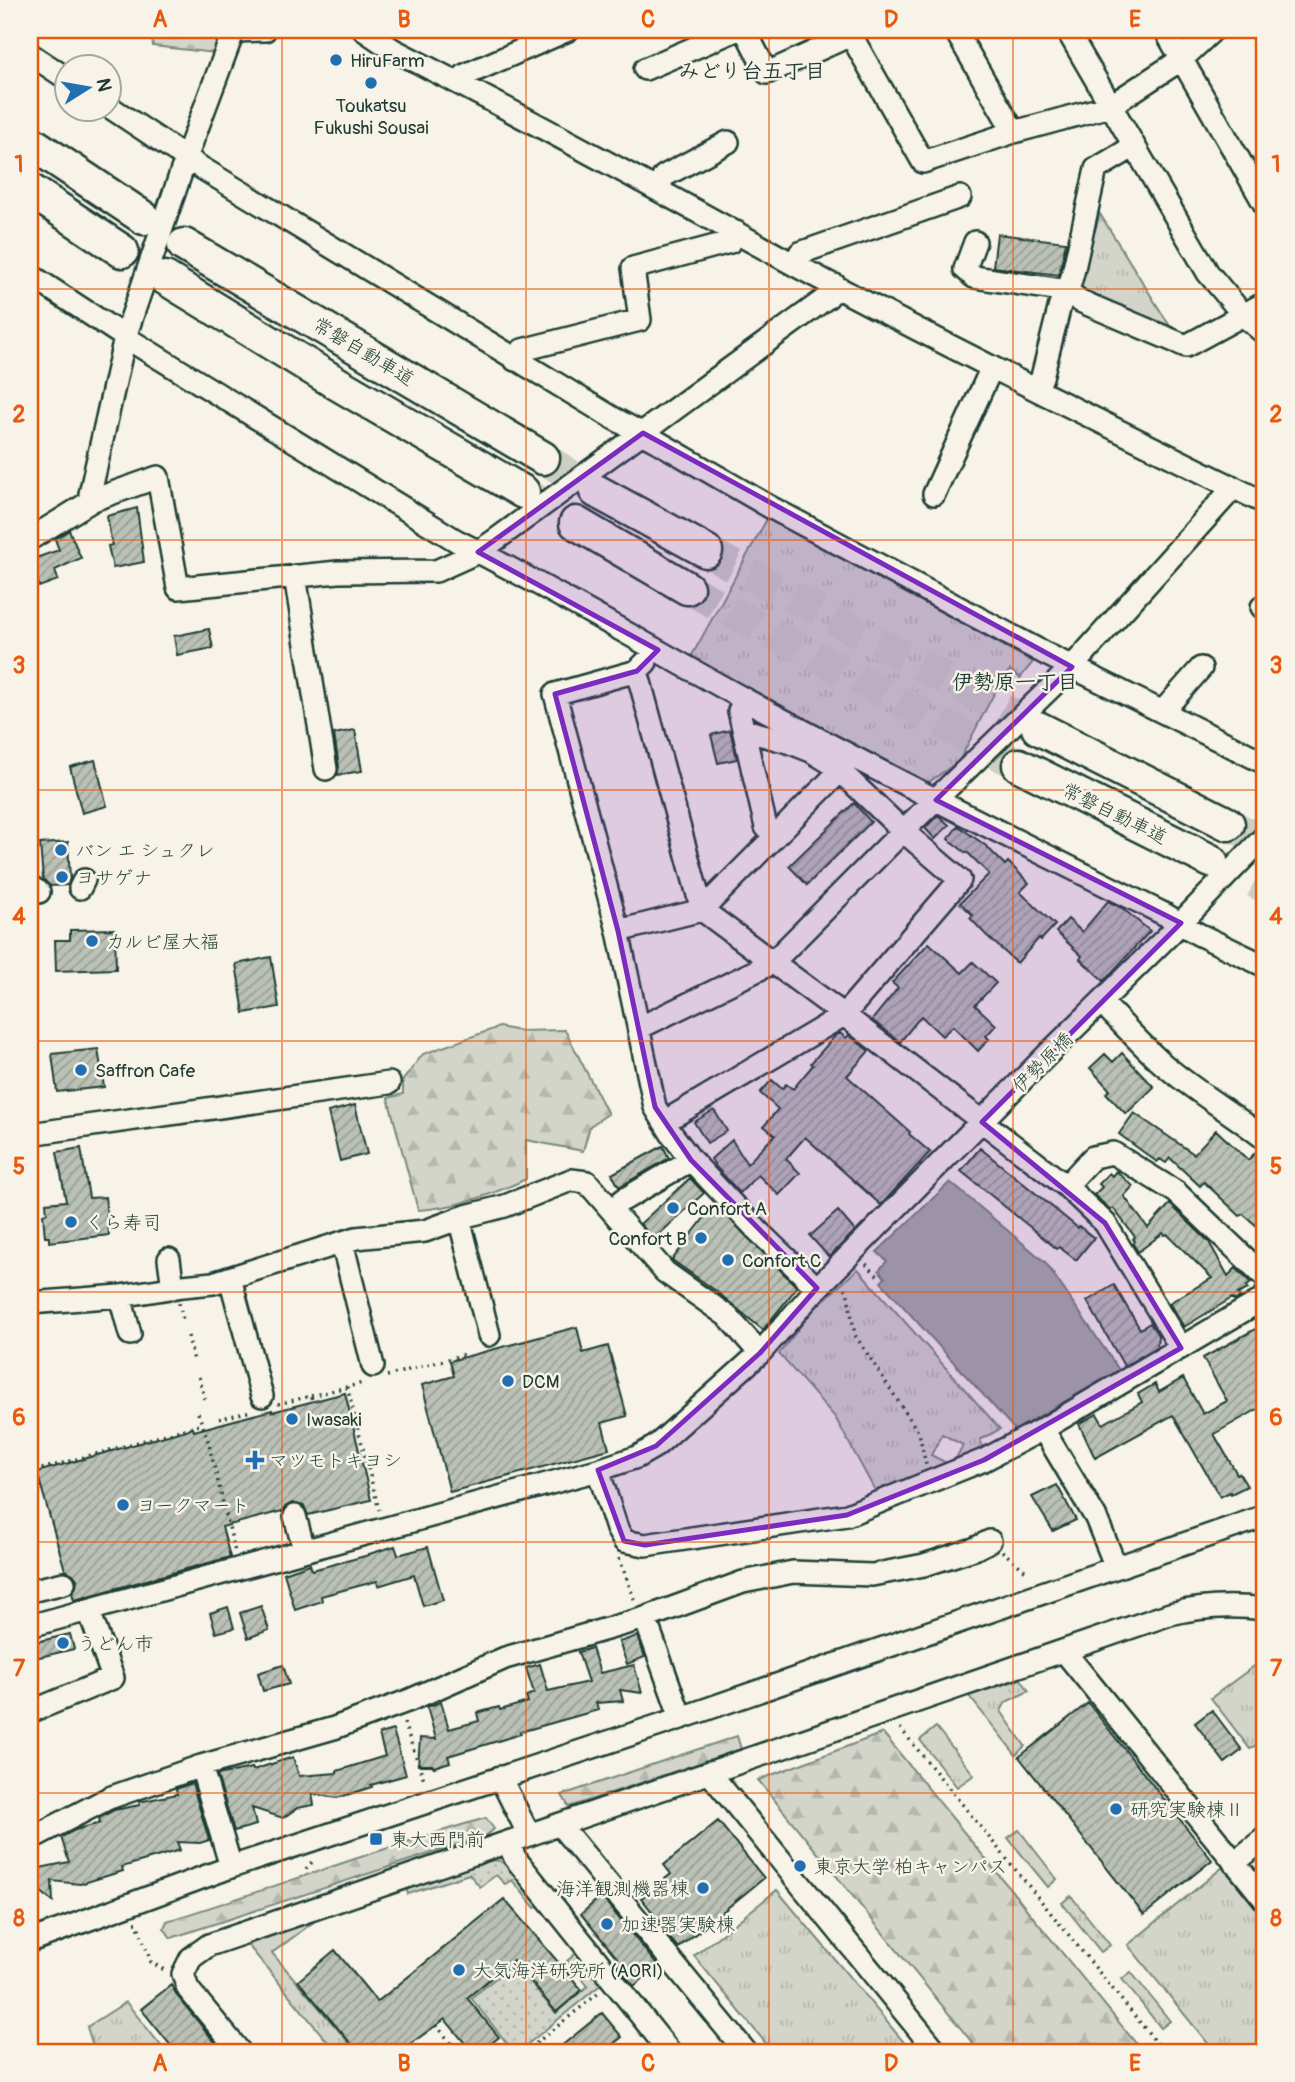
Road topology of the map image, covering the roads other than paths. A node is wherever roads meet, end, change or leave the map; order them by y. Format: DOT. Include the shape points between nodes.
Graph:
graph roads {
  1 [pos="234,30"];
  2 [pos="265,30"];
  3 [pos="568,30"];
  4 [pos="736,30"];
  5 [pos="745,30"];
  6 [pos="955,30"];
  7 [pos="1067,30"];
  8 [pos="1165,30"];
  9 [pos="1213,30"];
  10 [pos="1262,30"];
  11 [pos="370,32"];
  12 [pos="850,32"];
  13 [pos="1265,36"];
  14 [pos="30,54"];
  15 [pos="1182,59"];
  16 [pos="52,69"];
  17 [pos="645,69"];
  18 [pos="461,84"];
  19 [pos="1110,106"];
  20 [pos="122,115"];
  21 [pos="1014,132"];
  22 [pos="30,142"];
  23 [pos="728,142"];
  24 [pos="1133,147"];
  25 [pos="186,158"];
  26 [pos="658,189"];
  27 [pos="30,190"];
  28 [pos="960,197"];
  29 [pos="1265,205"];
  30 [pos="144,218"];
  31 [pos="736,232"];
  32 [pos="975,242"];
  33 [pos="184,245"];
  34 [pos="122,251"];
  35 [pos="795,264"];
  36 [pos="30,275"];
  37 [pos="164,278"];
  38 [pos="835,285"];
  39 [pos="1068,291"];
  40 [pos="1265,303"];
  41 [pos="1244,316"];
  42 [pos="1265,334"];
  43 [pos="125,337"];
  44 [pos="514,360"];
  45 [pos="992,367"];
  46 [pos="1037,389"];
  47 [pos="643,433"];
  48 [pos="543,458"];
  49 [pos="1231,486"];
  50 [pos="596,491"];
  51 [pos="523,492"];
  52 [pos="934,494"];
  53 [pos="93,500"];
  54 [pos="1265,503"];
  55 [pos="576,523"];
  56 [pos="30,539"];
  57 [pos="706,551"];
  58 [pos="478,552"];
  59 [pos="295,576"];
  60 [pos="687,588"];
  61 [pos="658,650"];
  62 [pos="1072,667"];
  63 [pos="1201,668"];
  64 [pos="637,671"];
  65 [pos="745,699"];
  66 [pos="1163,711"];
  67 [pos="1038,729"];
  68 [pos="744,730"];
  69 [pos="843,762"];
  70 [pos="1265,762"];
  71 [pos="1019,765"];
  72 [pos="326,769"];
  73 [pos="936,800"];
  74 [pos="1228,824"];
  75 [pos="904,831"];
  76 [pos="1265,835"];
  77 [pos="775,836"];
  78 [pos="1211,861"];
  79 [pos="702,910"];
  80 [pos="1181,923"];
  81 [pos="618,931"];
  82 [pos="772,963"];
  83 [pos="1265,966"];
  84 [pos="1102,1003"];
  85 [pos="844,1015"];
  86 [pos="639,1028"];
  87 [pos="389,1083"];
  88 [pos="664,1122"];
  89 [pos="982,1122"];
  90 [pos="30,1134"];
  91 [pos="1265,1139"];
  92 [pos="691,1160"];
  93 [pos="1066,1186"];
  94 [pos="623,1200"];
  95 [pos="459,1218"];
  96 [pos="342,1242"];
  97 [pos="169,1259"];
  98 [pos="1265,1277"];
  99 [pos="230,1278"];
  100 [pos="825,1280"];
  101 [pos="176,1295"];
  102 [pos="120,1296"];
  103 [pos="1265,1296"];
  104 [pos="30,1303"];
  105 [pos="130,1334"];
  106 [pos="489,1335"];
  107 [pos="1181,1348"];
  108 [pos="760,1353"];
  109 [pos="373,1366"];
  110 [pos="262,1395"];
  111 [pos="1043,1429"];
  112 [pos="598,1470"];
  113 [pos="1265,1516"];
  114 [pos="289,1518"];
  115 [pos="990,1541"];
  116 [pos="298,1552"];
  117 [pos="1116,1567"];
  118 [pos="64,1583"];
  119 [pos="30,1591"];
  120 [pos="1265,1609"];
  121 [pos="89,1611"];
  122 [pos="645,1618"];
  123 [pos="30,1626"];
  124 [pos="1064,1651"];
  125 [pos="30,1712"];
  126 [pos="681,1718"];
  127 [pos="201,1766"];
  128 [pos="709,1772"];
  129 [pos="500,1777"];
  130 [pos="560,1825"];
  131 [pos="529,1835"];
  132 [pos="1265,1838"];
  133 [pos="30,1839"];
  134 [pos="508,1842"];
  135 [pos="1234,1863"];
  136 [pos="231,1867"];
  137 [pos="1265,1900"];
  138 [pos="30,1941"];
  139 [pos="240,2052"];
  140 [pos="670,2052"];
  141 [pos="746,2052"];
  142 [pos="937,2052"];
  1 -- 2 [label="street"];
  1 -- 25 [label="street"];
  3 -- 18 [label="street" via="465,75"];
  4 -- 17 [label="street"];
  5 -- 12 [label="street" via="768,73"];
  6 -- 21 [label="street"];
  7 -- 19 [label="street"];
  8 -- 15 [label="street"];
  9 -- 15 [label="street"];
  10 -- 13 [label="street"];
  11 -- 18 [label="street" via="392,49"];
  12 -- 21 [label="street" via="923,162"];
  14 -- 16 [label="street"];
  15 -- 19 [label="street"];
  15 -- 29 [label="street"];
  18 -- 26 [label="street"];
  19 -- 21 [label="street"];
  19 -- 24 [label="street"];
  20 -- 25 [label="street"];
  22 -- 30 [label="highway"];
  23 -- 26 [label="street" via="664,176"];
  24 -- 39 [label="street" via="1096,169"];
  24 -- 41 [label="street" via="1208,273"];
  25 -- 43 [label="street"];
  25 -- 44 [label="street"];
  26 -- 31 [label="street"];
  27 -- 34 [label="highway"];
  28 -- 35 [label="street" via="800,253"];
  31 -- 35 [label="street"];
  31 -- 44 [label="street" via="730,242 633,268 640,320 522,350"];
  32 -- 39 [label="street" via="965,269 974,278"];
  33 -- 48 [label="highway, 常磐自動車道"];
  35 -- 38 [label="street"];
  36 -- 43 [label="street"];
  37 -- 51 [label="highway"];
  38 -- 45 [label="street"];
  38 -- 47 [label="street" via="828,297"];
  39 -- 41 [label="street" via="1186,346"];
  39 -- 46 [label="street"];
  40 -- 41 [label="street"];
  41 -- 42 [label="street"];
  43 -- 53 [label="street" via="90,494"];
  43 -- 58 [label="street"];
  44 -- 47 [label="street"];
  45 -- 46 [label="street"];
  45 -- 52 [label="street"];
  46 -- 49 [label="street"];
  47 -- 58 [label="street"];
  47 -- 62 [label="street" via="770,507"];
  49 -- 54 [label="street"];
  49 -- 62 [label="street"];
  50 -- 57 [label="highway"];
  53 -- 56 [label="street"];
  53 -- 59 [label="street" via="158,477 177,587"];
  55 -- 60 [label="highway"];
  58 -- 59 [label="street" via="436,571"];
  58 -- 61 [label="street"];
  59 -- 72 [label="street"];
  61 -- 64 [label="street"];
  61 -- 65 [label="street"];
  62 -- 66 [label="street"];
  62 -- 73 [label="street"];
  63 -- 66 [label="street"];
  64 -- 79 [label="street"];
  64 -- 81 [label="street" via="555,694"];
  65 -- 68 [label="street" via="739,711"];
  65 -- 69 [label="street"];
  66 -- 70 [label="street"];
  67 -- 74 [label="highway"];
  68 -- 69 [label="street"];
  68 -- 77 [label="street" via="766,827"];
  69 -- 73 [label="street"];
  69 -- 75 [label="street"];
  69 -- 77 [label="street"];
  71 -- 78 [label="highway, 常磐自動車道"];
  73 -- 75 [label="street"];
  73 -- 80 [label="street"];
  75 -- 82 [label="street"];
  75 -- 85 [label="street" via="960,880"];
  76 -- 80 [label="street, 伊勢原橋"];
  77 -- 79 [label="street"];
  79 -- 81 [label="street"];
  79 -- 82 [label="street"];
  80 -- 83 [label="street"];
  80 -- 84 [label="street, 伊勢原橋"];
  81 -- 86 [label="street"];
  82 -- 85 [label="street"];
  82 -- 86 [label="street"];
  84 -- 89 [label="street, 伊勢原橋"];
  84 -- 91 [label="street" via="1161,1062"];
  85 -- 88 [label="street"];
  85 -- 89 [label="street"];
  86 -- 88 [label="street" via="655,1107"];
  87 -- 90 [label="street"];
  88 -- 92 [label="street"];
  89 -- 93 [label="street"];
  89 -- 100 [label="street, 伊勢原橋"];
  92 -- 94 [label="street"];
  92 -- 100 [label="street" via="758,1231"];
  93 -- 98 [label="street" via="1093,1157 1113,1153 1176,1192"];
  93 -- 107 [label="street" via="1105,1223"];
  95 -- 96 [label="street" via="413,1233"];
  95 -- 106 [label="street"];
  95 -- 108 [label="street" via="571,1180 587,1182 666,1272 727,1316"];
  96 -- 99 [label="street"];
  96 -- 109 [label="street"];
  97 -- 101 [label="street"];
  99 -- 101 [label="street"];
  99 -- 110 [label="street"];
  100 -- 108 [label="street, 伊勢原橋"];
  101 -- 102 [label="street"];
  102 -- 104 [label="street"];
  102 -- 105 [label="street"];
  103 -- 107 [label="street"];
  107 -- 111 [label="street"];
  108 -- 112 [label="street, 伊勢原橋" via="656,1446"];
  111 -- 112 [label="street" via="984,1460 847,1515 645,1545 624,1541"];
  111 -- 117 [label="street" via="1096,1518"];
  112 -- 116 [label="street, 伊勢原橋"];
  113 -- 117 [label="street"];
  114 -- 116 [label="street"];
  115 -- 122 [label="street" via="924,1564 872,1575 793,1572 743,1583"];
  116 -- 121 [label="street, 伊勢原橋"];
  117 -- 126 [label="street"];
  118 -- 119 [label="street"];
  120 -- 124 [label="street" via="1192,1608"];
  121 -- 123 [label="street, 伊勢原橋"];
  121 -- 125 [label="street" via="113,1678"];
  122 -- 126 [label="street"];
  122 -- 127 [label="street" via="505,1658 334,1728"];
  124 -- 128 [label="street"];
  124 -- 135 [label="street"];
  126 -- 129 [label="street"];
  127 -- 133 [label="street" via="109,1798"];
  127 -- 136 [label="street"];
  128 -- 130 [label="street"];
  128 -- 142 [label="street"];
  129 -- 131 [label="street"];
  129 -- 136 [label="street"];
  130 -- 131 [label="street"];
  130 -- 141 [label="street"];
  131 -- 134 [label="street"];
  132 -- 135 [label="street"];
  134 -- 139 [label="street" via="209,1945 191,1958 183,1973 188,1989"];
  134 -- 140 [label="street" via="515,1858"];
  135 -- 137 [label="street"];
  136 -- 138 [label="street"];
}
